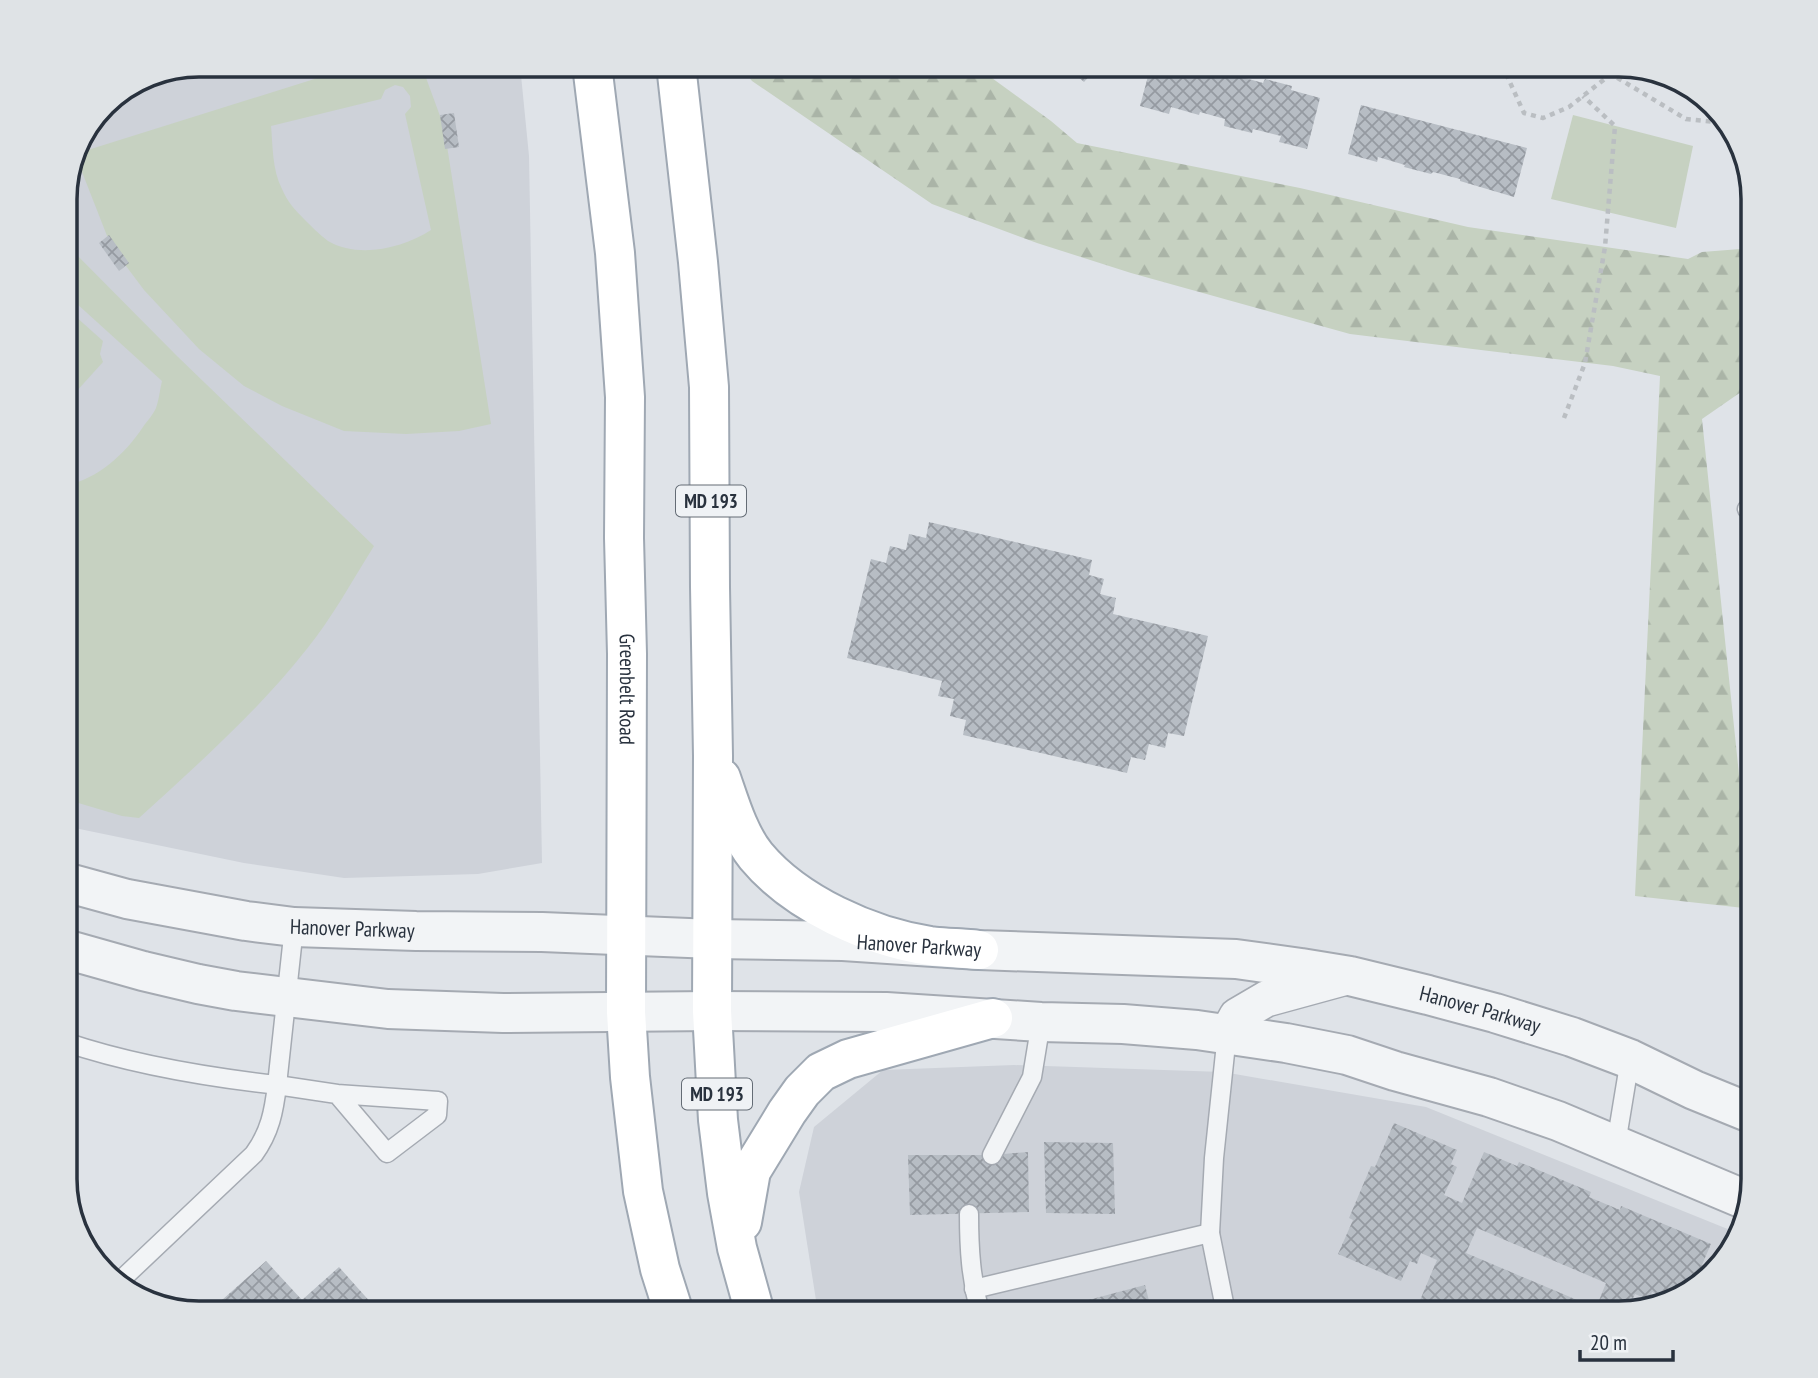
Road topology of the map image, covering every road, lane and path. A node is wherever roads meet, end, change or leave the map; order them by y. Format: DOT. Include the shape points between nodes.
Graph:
graph roads {
  1 [pos="593,77"];
  2 [pos="677,77"];
  3 [pos="1508,77"];
  4 [pos="1607,77"];
  5 [pos="1616,77"];
  6 [pos="1583,96"];
  7 [pos="1714,122"];
  8 [pos="1564,418"];
  9 [pos="713,756"];
  10 [pos="77,886"];
  11 [pos="294,927"];
  12 [pos="626,936"];
  13 [pos="713,939"];
  14 [pos="979,950"];
  15 [pos="77,952"];
  16 [pos="1350,976"];
  17 [pos="288,997"];
  18 [pos="712,1011"];
  19 [pos="626,1012"];
  20 [pos="993,1018"];
  21 [pos="1041,1022"];
  22 [pos="1227,1034"];
  23 [pos="77,1045"];
  24 [pos="1630,1059"];
  25 [pos="277,1085"];
  26 [pos="337,1094"];
  27 [pos="1741,1109"];
  28 [pos="1616,1144"];
  29 [pos="992,1155"];
  30 [pos="1740,1196"];
  31 [pos="969,1214"];
  32 [pos="1210,1233"];
  33 [pos="737,1248"];
  34 [pos="125,1276"];
  35 [pos="974,1289"];
  36 [pos="670,1301"];
  37 [pos="752,1301"];
  38 [pos="977,1301"];
  39 [pos="1224,1301"];
  1 -- 12 [label="main road, Greenbelt Road" via="615,253 625,397"];
  2 -- 9 [label="main road, MD 193" via="709,387"];
  3 -- 6 [label="path" via="1524,113 1543,118"];
  4 -- 6 [label="path"];
  5 -- 7 [label="path" via="1686,119"];
  6 -- 8 [label="path" via="1615,126 1605,247 1585,363"];
  9 -- 13 [label="main road, MD 193"];
  9 -- 14 [label="main road" via="735,819 755,855 784,883 852,923 929,946"];
  10 -- 11 [label="street, Hanover Parkway" via="127,900"];
  11 -- 12 [label="street, Hanover Parkway"];
  11 -- 17 [label="lane"];
  12 -- 13 [label="street, Hanover Parkway"];
  12 -- 19 [label="main road, Greenbelt Road"];
  13 -- 14 [label="street, Hanover Parkway"];
  13 -- 18 [label="main road, MD 193"];
  14 -- 16 [label="street, Hanover Parkway" via="1236,959"];
  15 -- 17 [label="street" via="198,985"];
  16 -- 22 [label="street" via="1266,999 1237,1016"];
  16 -- 24 [label="street, Hanover Parkway" via="1495,1013"];
  17 -- 19 [label="street" via="388,1009"];
  17 -- 25 [label="lane"];
  18 -- 19 [label="street"];
  18 -- 20 [label="street"];
  18 -- 33 [label="main road, MD 193" via="718,1120"];
  19 -- 36 [label="main road, Greenbelt Road" via="643,1191"];
  20 -- 21 [label="street"];
  20 -- 33 [label="main road" via="848,1059 821,1072 794,1101 751,1171"];
  21 -- 22 [label="street"];
  21 -- 29 [label="lane" via="1032,1077"];
  22 -- 28 [label="street" via="1347,1055 1489,1097"];
  22 -- 32 [label="lane"];
  23 -- 25 [label="lane" via="207,1076"];
  24 -- 27 [label="street, Hanover Parkway"];
  24 -- 28 [label="lane"];
  25 -- 26 [label="lane"];
  25 -- 34 [label="lane" via="270,1126 254,1154"];
  26 -- 26 [label="lane" via="438,1101 437,1115 387,1153"];
  28 -- 30 [label="street"];
  31 -- 35 [label="lane"];
  32 -- 35 [label="lane"];
  32 -- 39 [label="lane"];
  33 -- 37 [label="main road, MD 193"];
  35 -- 38 [label="lane"];
}
